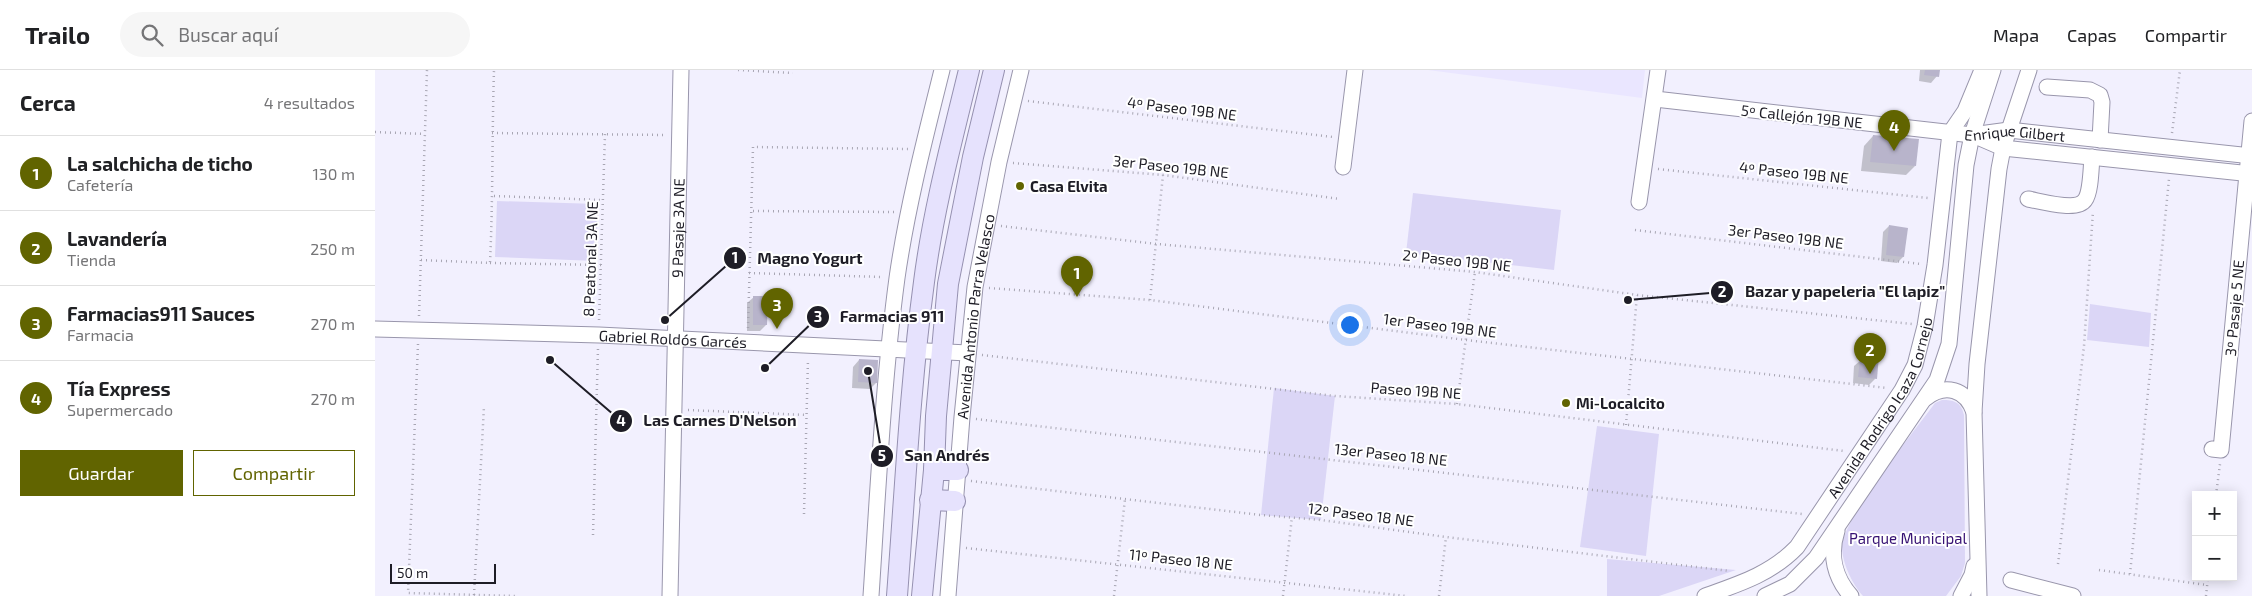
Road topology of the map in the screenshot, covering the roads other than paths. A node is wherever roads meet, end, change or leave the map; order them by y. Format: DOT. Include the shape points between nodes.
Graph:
graph roads {
  1 [pos="681,70"];
  2 [pos="943,70"];
  3 [pos="969,70"];
  4 [pos="995,70"];
  5 [pos="1021,70"];
  6 [pos="1355,70"];
  7 [pos="1658,70"];
  8 [pos="1982,70"];
  9 [pos="1993,70"];
  10 [pos="2029,70"];
  11 [pos="2047,87"];
  12 [pos="1655,100"];
  13 [pos="2252,121"];
  14 [pos="2009,130"];
  15 [pos="1950,133"];
  16 [pos="1972,135"];
  17 [pos="2099,140"];
  18 [pos="2003,148"];
  19 [pos="2250,156"];
  20 [pos="2092,157"];
  21 [pos="1343,167"];
  22 [pos="2249,173"];
  23 [pos="2028,199"];
  24 [pos="1639,202"];
  25 [pos="375,328"];
  26 [pos="676,339"];
  27 [pos="891,348"];
  28 [pos="917,350"];
  29 [pos="942,351"];
  30 [pos="968,353"];
  31 [pos="1923,401"];
  32 [pos="1974,412"];
  33 [pos="2216,449"];
  34 [pos="934,470"];
  35 [pos="957,475"];
  36 [pos="930,500"];
  37 [pos="955,501"];
  38 [pos="1840,523"];
  39 [pos="1977,555"];
  40 [pos="2011,580"];
  41 [pos="1979,595"];
  42 [pos="671,596"];
  43 [pos="871,596"];
  44 [pos="897,596"];
  45 [pos="922,596"];
  46 [pos="949,596"];
  47 [pos="1705,596"];
  48 [pos="1765,596"];
  49 [pos="1851,596"];
  50 [pos="1961,596"];
  51 [pos="2073,596"];
  1 -- 26 [label="street, 9 Pasaje 3A NE"];
  2 -- 27 [label="street" via="922,149 897,277"];
  3 -- 28 [label="main road" via="924,281"];
  4 -- 29 [label="main road, Avenida Antonio Parra Velasco" via="973,158 949,284"];
  5 -- 30 [label="street, Avenida Antonio Parra Velasco" via="975,287"];
  6 -- 21 [label="street"];
  7 -- 12 [label="street"];
  8 -- 15 [label="street, Avenida Rodrigo Icaza Cornejo" via="1965,111"];
  9 -- 16 [label="street, Avenida Rodrigo Icaza Cornejo"];
  10 -- 14 [label="street"];
  11 -- 17 [label="street" via="2090,90 2101,95"];
  12 -- 15 [label="street, 5º Callejón 19B NE"];
  12 -- 24 [label="street"];
  13 -- 19 [label="street, 3º Pasaje 5 NE"];
  14 -- 16 [label="street, Enrique Gilbert"];
  14 -- 17 [label="street, Enrique Gilbert"];
  14 -- 18 [label="street"];
  15 -- 16 [label="street, 5º Callejón 19B NE"];
  15 -- 47 [label="street, Avenida Rodrigo Icaza Cornejo" via="1935,265 1915,366 1797,547 1785,560 1762,575"];
  16 -- 18 [label="street, Enrique Gilbert"];
  16 -- 31 [label="street, Avenida Rodrigo Icaza Cornejo" via="1966,165 1949,344 1937,380"];
  17 -- 19 [label="street, Enrique Gilbert"];
  18 -- 20 [label="street, Enrique Gilbert"];
  18 -- 32 [label="street"];
  19 -- 22 [label="street, 3º Pasaje 5 NE"];
  20 -- 22 [label="street, Enrique Gilbert"];
  20 -- 23 [label="street" via="2085,201 2072,206"];
  22 -- 33 [label="street, 3º Pasaje 5 NE"];
  25 -- 26 [label="street, Gabriel Roldós Garcés"];
  26 -- 27 [label="street, Gabriel Roldós Garcés"];
  26 -- 42 [label="street, 9 Pasaje 3A NE"];
  27 -- 28 [label="street, Gabriel Roldós Garcés"];
  27 -- 43 [label="street"];
  28 -- 29 [label="street, Gabriel Roldós Garcés"];
  28 -- 44 [label="main road"];
  29 -- 30 [label="street, Gabriel Roldós Garcés"];
  29 -- 34 [label="main road, Avenida Antonio Parra Velasco" via="935,416"];
  30 -- 35 [label="street, Avenida Antonio Parra Velasco"];
  31 -- 32 [label="street" via="1939,390 1953,390 1966,397"];
  31 -- 38 [label="street, Avenida Rodrigo Icaza Cornejo"];
  32 -- 39 [label="street"];
  34 -- 35 [label="main road"];
  34 -- 36 [label="main road, Avenida Antonio Parra Velasco"];
  35 -- 37 [label="street, Avenida Antonio Parra Velasco"];
  36 -- 37 [label="main road"];
  36 -- 45 [label="main road, Avenida Antonio Parra Velasco"];
  37 -- 46 [label="street, Avenida Antonio Parra Velasco"];
  38 -- 48 [label="street, Avenida Rodrigo Icaza Cornejo" via="1805,570 1790,584"];
  38 -- 49 [label="street" via="1834,540 1834,565"];
  39 -- 41 [label="street"];
  39 -- 50 [label="street" via="1972,575"];
  40 -- 51 [label="street"];
}
